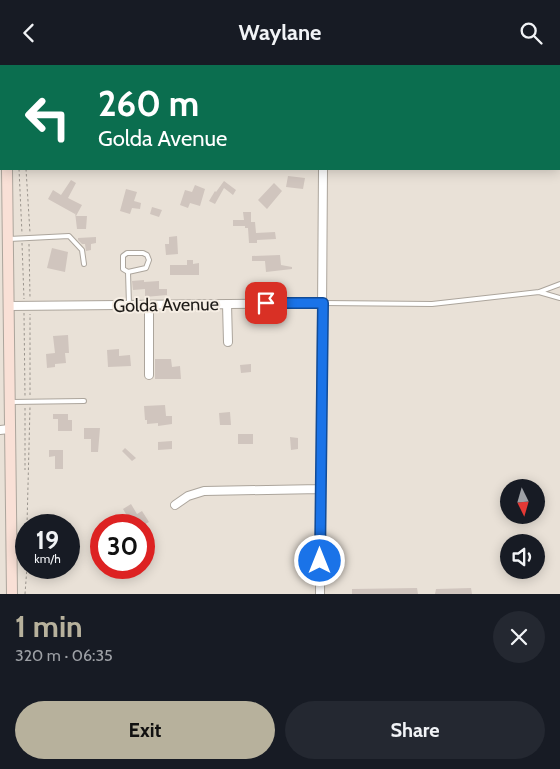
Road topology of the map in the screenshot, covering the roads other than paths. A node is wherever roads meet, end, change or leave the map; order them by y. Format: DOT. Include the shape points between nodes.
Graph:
graph roads {
  1 [pos="7,170"];
  2 [pos="323,170"];
  3 [pos="6,236"];
  4 [pos="84,264"];
  5 [pos="128,272"];
  6 [pos="560,284"];
  7 [pos="539,291"];
  8 [pos="560,298"];
  9 [pos="323,303"];
  10 [pos="227,304"];
  11 [pos="129,305"];
  12 [pos="149,305"];
  13 [pos="10,306"];
  14 [pos="228,342"];
  15 [pos="149,375"];
  16 [pos="84,401"];
  17 [pos="10,402"];
  18 [pos="5,429"];
  19 [pos="321,489"];
  20 [pos="175,505"];
  21 [pos="12,594"];
  22 [pos="320,594"];
  1 -- 3 [label="main road"];
  2 -- 9 [label="street"];
  3 -- 4 [label="lane" via="69,236 82,250"];
  3 -- 13 [label="main road"];
  5 -- 5 [label="lane" via="146,268 147,255 127,253 123,263"];
  5 -- 11 [label="lane"];
  6 -- 7 [label="lane"];
  7 -- 8 [label="lane"];
  7 -- 9 [label="lane" via="432,304"];
  9 -- 10 [label="street, Golda Avenue"];
  9 -- 19 [label="street"];
  10 -- 12 [label="street, Golda Avenue"];
  10 -- 14 [label="street"];
  11 -- 12 [label="street, Golda Avenue"];
  11 -- 13 [label="street, Golda Avenue"];
  12 -- 15 [label="street"];
  13 -- 17 [label="main road"];
  16 -- 17 [label="lane"];
  17 -- 18 [label="main road"];
  18 -- 21 [label="main road"];
  19 -- 20 [label="street" via="204,491"];
  19 -- 22 [label="street"];
}
